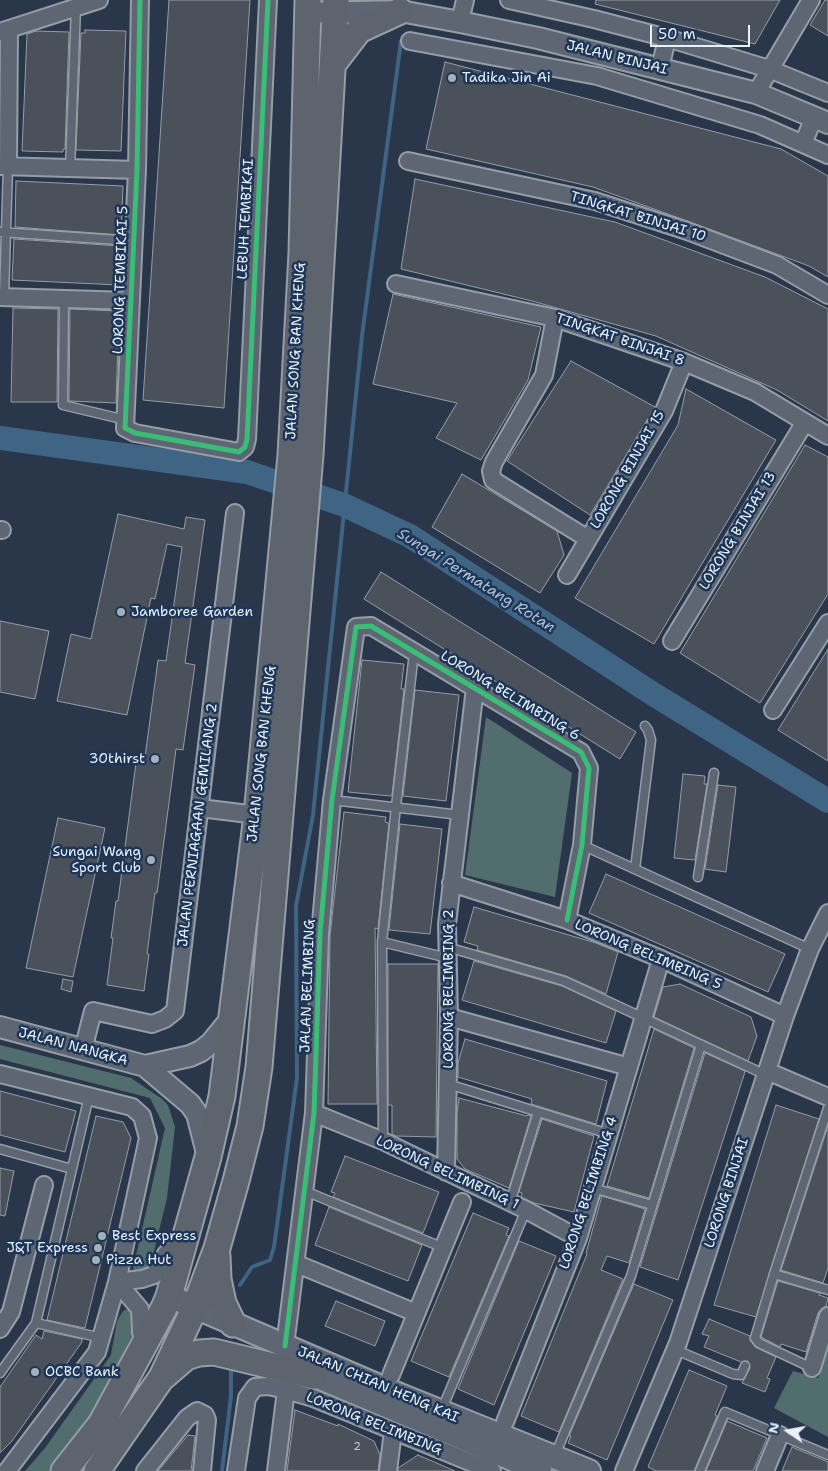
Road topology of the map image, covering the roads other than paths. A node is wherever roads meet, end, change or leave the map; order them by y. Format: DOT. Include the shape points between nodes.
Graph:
graph roads {
  1 [pos="99,0"];
  2 [pos="140,0"];
  3 [pos="268,0"];
  4 [pos="374,0"];
  5 [pos="465,0"];
  6 [pos="509,0"];
  7 [pos="811,0"];
  8 [pos="76,6"];
  9 [pos="308,6"];
  10 [pos="392,6"];
  11 [pos="336,7"];
  12 [pos="460,22"];
  13 [pos="491,28"];
  14 [pos="4,30"];
  15 [pos="667,38"];
  16 [pos="410,41"];
  17 [pos="484,55"];
  18 [pos="333,64"];
  19 [pos="660,69"];
  20 [pos="769,69"];
  21 [pos="756,93"];
  22 [pos="828,93"];
  23 [pos="821,120"];
  24 [pos="803,144"];
  25 [pos="828,156"];
  26 [pos="408,162"];
  27 [pos="4,166"];
  28 [pos="70,169"];
  29 [pos="136,170"];
  30 [pos="3,232"];
  31 [pos="134,241"];
  32 [pos="396,284"];
  33 [pos="828,295"];
  34 [pos="2,297"];
  35 [pos="64,298"];
  36 [pos="131,301"];
  37 [pos="555,318"];
  38 [pos="684,362"];
  39 [pos="126,420"];
  40 [pos="805,422"];
  41 [pos="828,436"];
  42 [pos="301,455"];
  43 [pos="295,510"];
  44 [pos="235,513"];
  45 [pos="588,538"];
  46 [pos="567,575"];
  47 [pos="828,623"];
  48 [pos="356,627"];
  49 [pos="672,640"];
  50 [pos="415,652"];
  51 [pos="475,688"];
  52 [pos="773,710"];
  53 [pos="645,726"];
  54 [pos="714,773"];
  55 [pos="332,800"];
  56 [pos="396,806"];
  57 [pos="200,808"];
  58 [pos="257,815"];
  59 [pos="460,815"];
  60 [pos="582,845"];
  61 [pos="635,869"];
  62 [pos="698,876"];
  63 [pos="451,883"];
  64 [pos="828,913"];
  65 [pos="567,920"];
  66 [pos="382,942"];
  67 [pos="810,949"];
  68 [pos="447,952"];
  69 [pos="661,959"];
  70 [pos="233,1016"];
  71 [pos="785,1016"];
  72 [pos="449,1017"];
  73 [pos="643,1019"];
  74 [pos="0,1027"];
  75 [pos="701,1046"];
  76 [pos="84,1050"];
  77 [pos="145,1066"];
  78 [pos="629,1067"];
  79 [pos="766,1073"];
  80 [pos="0,1074"];
  81 [pos="448,1084"];
  82 [pos="89,1096"];
  83 [pos="828,1098"];
  84 [pos="828,1108"];
  85 [pos="538,1112"];
  86 [pos="314,1113"];
  87 [pos="609,1134"];
  88 [pos="383,1141"];
  89 [pos="0,1149"];
  90 [pos="208,1157"];
  91 [pos="72,1169"];
  92 [pos="446,1172"];
  93 [pos="44,1185"];
  94 [pos="592,1188"];
  95 [pos="305,1191"];
  96 [pos="462,1202"];
  97 [pos="510,1203"];
  98 [pos="652,1204"];
  99 [pos="526,1210"];
  100 [pos="186,1232"];
  101 [pos="578,1238"];
  102 [pos="217,1248"];
  103 [pos="444,1248"];
  104 [pos="297,1264"];
  105 [pos="774,1274"];
  106 [pos="117,1282"];
  107 [pos="828,1290"];
  108 [pos="167,1302"];
  109 [pos="192,1313"];
  110 [pos="416,1313"];
  111 [pos="828,1316"];
  112 [pos="36,1323"];
  113 [pos="234,1324"];
  114 [pos="1,1328"];
  115 [pos="102,1338"];
  116 [pos="145,1344"];
  117 [pos="285,1346"];
  118 [pos="676,1350"];
  119 [pos="746,1366"];
  120 [pos="812,1368"];
  121 [pos="0,1373"];
  122 [pos="391,1375"];
  123 [pos="314,1376"];
  124 [pos="162,1377"];
  125 [pos="286,1390"];
  126 [pos="441,1411"];
  127 [pos="505,1422"];
  128 [pos="393,1431"];
  129 [pos="780,1435"];
  130 [pos="828,1455"];
  131 [pos="547,1464"];
  132 [pos="7,1471"];
  133 [pos="64,1471"];
  134 [pos="98,1471"];
  135 [pos="145,1471"];
  136 [pos="202,1471"];
  137 [pos="236,1471"];
  138 [pos="276,1471"];
  139 [pos="388,1471"];
  140 [pos="492,1471"];
  141 [pos="589,1471"];
  142 [pos="624,1471"];
  143 [pos="700,1471"];
  144 [pos="764,1471"];
  1 -- 8 [label="street"];
  2 -- 29 [label="street, LORONG TEMBIKAI 5"];
  3 -- 39 [label="street, LEBUH TEMBIKAI" via="245,447 239,452 135,433 125,428"];
  4 -- 10 [label="street, JALAN BINJAI"];
  5 -- 12 [label="street"];
  6 -- 15 [label="street"];
  7 -- 20 [label="street"];
  8 -- 14 [label="street"];
  8 -- 28 [label="lane"];
  9 -- 11 [label="street, JALAN BINJAI"];
  9 -- 42 [label="main road, JALAN SONG BAN KHENG"];
  10 -- 11 [label="street, JALAN BINJAI"];
  10 -- 12 [label="street, JALAN BINJAI"];
  10 -- 18 [label="main road" via="360,30"];
  11 -- 18 [label="main road, JALAN SONG BAN KHENG"];
  12 -- 13 [label="street, JALAN BINJAI"];
  13 -- 17 [label="street"];
  13 -- 19 [label="street, JALAN BINJAI"];
  14 -- 27 [label="street"];
  15 -- 19 [label="street"];
  15 -- 20 [label="street"];
  16 -- 17 [label="street"];
  17 -- 24 [label="street" via="597,76 760,125"];
  18 -- 42 [label="main road, JALAN SONG BAN KHENG"];
  19 -- 21 [label="street, JALAN BINJAI"];
  20 -- 21 [label="street"];
  20 -- 22 [label="street"];
  21 -- 23 [label="street, JALAN BINJAI"];
  23 -- 24 [label="street"];
  24 -- 25 [label="street"];
  26 -- 33 [label="street, TINGKAT BINJAI 10" via="594,201 687,231 777,266"];
  27 -- 28 [label="street"];
  27 -- 30 [label="lane"];
  28 -- 29 [label="street"];
  29 -- 31 [label="street, LORONG TEMBIKAI 5"];
  30 -- 31 [label="lane"];
  30 -- 34 [label="lane"];
  31 -- 36 [label="street, LORONG TEMBIKAI 5"];
  32 -- 37 [label="street, TINGKAT BINJAI 8"];
  34 -- 35 [label="street"];
  35 -- 36 [label="street"];
  35 -- 39 [label="lane" via="63,405"];
  36 -- 39 [label="street, LORONG TEMBIKAI 5"];
  37 -- 38 [label="street, TINGKAT BINJAI 8"];
  37 -- 45 [label="street" via="544,375 491,471 493,480"];
  38 -- 40 [label="street, TINGKAT BINJAI 8" via="755,392"];
  38 -- 45 [label="street, LORONG BINJAI 15" via="664,411"];
  40 -- 41 [label="street, TINGKAT BINJAI 8"];
  40 -- 49 [label="street, LORONG BINJAI 13"];
  42 -- 43 [label="main road, JALAN SONG BAN KHENG"];
  43 -- 58 [label="main road, JALAN SONG BAN KHENG"];
  43 -- 102 [label="main road, JALAN SONG BAN KHENG" via="258,1067 250,1126"];
  44 -- 57 [label="street, JALAN PERNIAGAAN GEMILANG 2"];
  45 -- 46 [label="street, LORONG BINJAI 15"];
  47 -- 52 [label="street"];
  48 -- 50 [label="street, LORONG BELIMBING 6" via="371,626"];
  48 -- 55 [label="street, JALAN BELIMBING"];
  50 -- 51 [label="street, LORONG BELIMBING 6"];
  50 -- 56 [label="lane"];
  51 -- 59 [label="street, LORONG BELIMBING 2"];
  51 -- 60 [label="street, LORONG BELIMBING 6" via="581,752 589,768"];
  53 -- 61 [label="lane" via="651,740"];
  54 -- 62 [label="lane"];
  55 -- 56 [label="lane"];
  55 -- 86 [label="street, JALAN BELIMBING" via="320,934"];
  56 -- 59 [label="lane"];
  56 -- 66 [label="lane"];
  57 -- 58 [label="street"];
  57 -- 76 [label="street, JALAN PERNIAGAAN GEMILANG 2" via="175,1011 166,1019 152,1024 93,1011"];
  58 -- 70 [label="main road, JALAN SONG BAN KHENG"];
  59 -- 63 [label="street, LORONG BELIMBING 2"];
  60 -- 61 [label="lane"];
  60 -- 65 [label="street, LORONG BELIMBING 6"];
  61 -- 67 [label="lane"];
  63 -- 65 [label="street, LORONG BELIMBING 5"];
  63 -- 68 [label="street, LORONG BELIMBING 2" via="446,924"];
  64 -- 67 [label="street, LORONG BINJAI"];
  65 -- 69 [label="street, LORONG BELIMBING 5"];
  66 -- 68 [label="lane"];
  66 -- 88 [label="lane"];
  67 -- 71 [label="street, LORONG BINJAI"];
  68 -- 72 [label="street, LORONG BELIMBING 2"];
  68 -- 73 [label="lane" via="564,981"];
  69 -- 71 [label="street, LORONG BELIMBING 5"];
  69 -- 73 [label="street, LORONG BELIMBING 4"];
  70 -- 77 [label="street, JALAN NANGKA" via="212,1043 201,1051"];
  70 -- 90 [label="main road, JALAN SONG BAN KHENG" via="222,1096"];
  71 -- 79 [label="street, LORONG BINJAI"];
  72 -- 78 [label="street"];
  72 -- 81 [label="street, LORONG BELIMBING 2"];
  73 -- 75 [label="lane"];
  73 -- 78 [label="street, LORONG BELIMBING 4"];
  74 -- 76 [label="street, JALAN NANGKA"];
  75 -- 79 [label="lane"];
  75 -- 98 [label="lane"];
  76 -- 77 [label="street, JALAN NANGKA"];
  77 -- 90 [label="street, JALAN NANGKA" via="190,1104 197,1114"];
  78 -- 87 [label="street, LORONG BELIMBING 4"];
  79 -- 83 [label="street"];
  79 -- 118 [label="street, LORONG BINJAI"];
  80 -- 82 [label="street"];
  81 -- 85 [label="lane"];
  81 -- 92 [label="street, LORONG BELIMBING 2"];
  82 -- 91 [label="lane"];
  82 -- 106 [label="street" via="132,1107 142,1116 148,1138"];
  84 -- 105 [label="lane"];
  85 -- 87 [label="lane"];
  85 -- 97 [label="lane"];
  86 -- 88 [label="street, LORONG BELIMBING 1"];
  86 -- 95 [label="street, JALAN BELIMBING"];
  87 -- 94 [label="street, LORONG BELIMBING 4"];
  88 -- 92 [label="street, LORONG BELIMBING 1"];
  89 -- 91 [label="lane"];
  90 -- 100 [label="main road, JALAN SONG BAN KHENG"];
  91 -- 112 [label="lane"];
  92 -- 97 [label="street, LORONG BELIMBING 1"];
  93 -- 114 [label="street" via="12,1312"];
  94 -- 98 [label="lane"];
  94 -- 101 [label="street, LORONG BELIMBING 4"];
  95 -- 103 [label="lane"];
  95 -- 104 [label="street, JALAN BELIMBING"];
  96 -- 103 [label="street"];
  97 -- 99 [label="street, LORONG BELIMBING 1"];
  98 -- 131 [label="lane" via="631,1276"];
  99 -- 101 [label="street, LORONG BELIMBING 1"];
  99 -- 126 [label="lane"];
  100 -- 106 [label="street" via="166,1254 154,1275"];
  100 -- 108 [label="main road, JALAN SONG BAN KHENG"];
  101 -- 127 [label="street, LORONG BELIMBING 4"];
  102 -- 109 [label="main road, JALAN SONG BAN KHENG"];
  102 -- 113 [label="main road" via="223,1303"];
  103 -- 110 [label="street"];
  104 -- 110 [label="street"];
  104 -- 117 [label="street, JALAN BELIMBING"];
  105 -- 107 [label="lane"];
  105 -- 120 [label="lane" via="755,1338 758,1343"];
  106 -- 115 [label="street"];
  106 -- 116 [label="street" via="140,1309"];
  108 -- 109 [label="main road, JALAN CHIAN HENG KAI"];
  108 -- 116 [label="main road, JALAN SONG BAN KHENG"];
  109 -- 113 [label="main road, JALAN CHIAN HENG KAI"];
  109 -- 123 [label="main road, JALAN CHIAN HENG KAI"];
  109 -- 124 [label="main road, JALAN SONG BAN KHENG"];
  110 -- 122 [label="street"];
  111 -- 120 [label="street"];
  112 -- 115 [label="lane"];
  112 -- 121 [label="lane"];
  113 -- 117 [label="main road, JALAN CHIAN HENG KAI"];
  115 -- 132 [label="street" via="97,1352"];
  116 -- 133 [label="main road, JALAN SONG BAN KHENG" via="101,1424"];
  117 -- 126 [label="main road, JALAN CHIAN HENG KAI"];
  118 -- 119 [label="lane" via="733,1374 741,1375"];
  118 -- 142 [label="street, LORONG BINJAI"];
  123 -- 124 [label="main road" via="214,1352 186,1357"];
  123 -- 131 [label="main road, JALAN CHIAN HENG KAI"];
  124 -- 134 [label="main road, JALAN SONG BAN KHENG"];
  125 -- 128 [label="street, LORONG BELIMBING"];
  125 -- 137 [label="street, LORONG BELIMBING" via="254,1387 247,1398"];
  125 -- 138 [label="street"];
  126 -- 131 [label="main road, JALAN CHIAN HENG KAI"];
  128 -- 139 [label="street"];
  128 -- 140 [label="street, LORONG BELIMBING"];
  129 -- 130 [label="lane"];
  129 -- 143 [label="lane" via="726,1412"];
  129 -- 144 [label="street"];
  131 -- 141 [label="main road, JALAN CHIAN HENG KAI"];
  135 -- 136 [label="street" via="187,1418 197,1412 205,1415 207,1420"];
}
